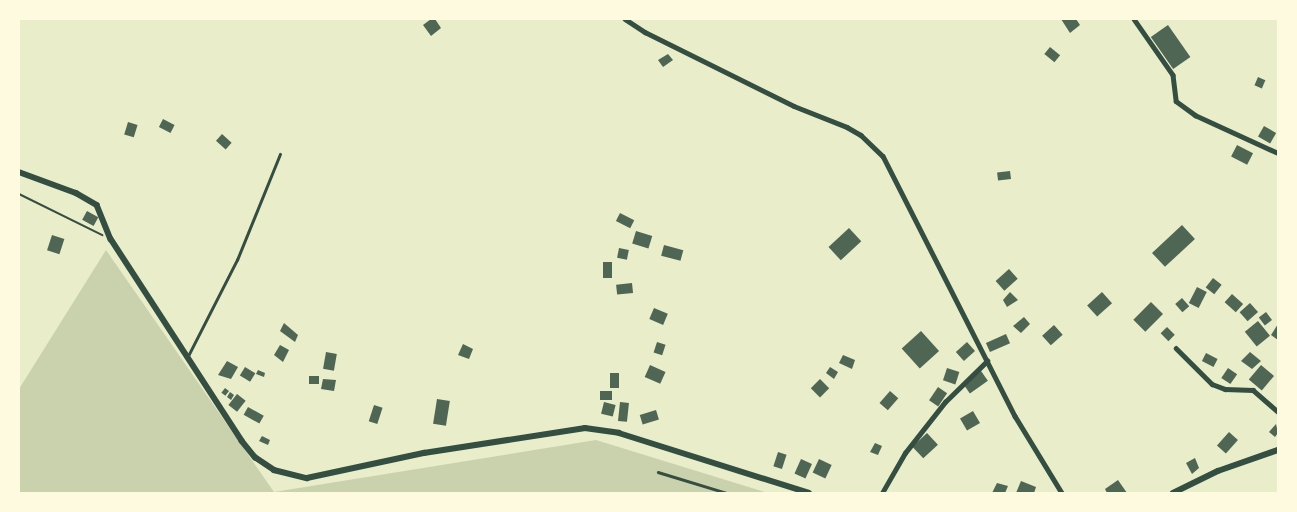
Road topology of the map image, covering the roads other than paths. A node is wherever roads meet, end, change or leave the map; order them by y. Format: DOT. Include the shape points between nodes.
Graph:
graph roads {
  1 [pos="625,19"];
  2 [pos="1134,19"];
  3 [pos="1278,153"];
  4 [pos="280,154"];
  5 [pos="19,172"];
  6 [pos="1176,348"];
  7 [pos="187,357"];
  8 [pos="987,362"];
  9 [pos="1278,412"];
  10 [pos="1278,450"];
  11 [pos="658,472"];
  12 [pos="727,493"];
  13 [pos="809,493"];
  14 [pos="882,493"];
  15 [pos="1062,493"];
  16 [pos="1173,493"];
  1 -- 8 [label="street" via="794,106 847,127 871,143 883,156"];
  2 -- 3 [label="street" via="1173,75 1176,101 1195,115"];
  4 -- 7 [label="lane" via="237,260"];
  5 -- 7 [label="street" via="88,198 103,213 111,239"];
  6 -- 9 [label="street" via="1212,384 1225,389 1246,387 1254,390"];
  7 -- 13 [label="street" via="255,457 289,476 307,478 424,453 585,428 619,433"];
  8 -- 14 [label="street" via="945,402 906,453"];
  8 -- 15 [label="street"];
  10 -- 16 [label="street"];
  11 -- 12 [label="lane"];
}
